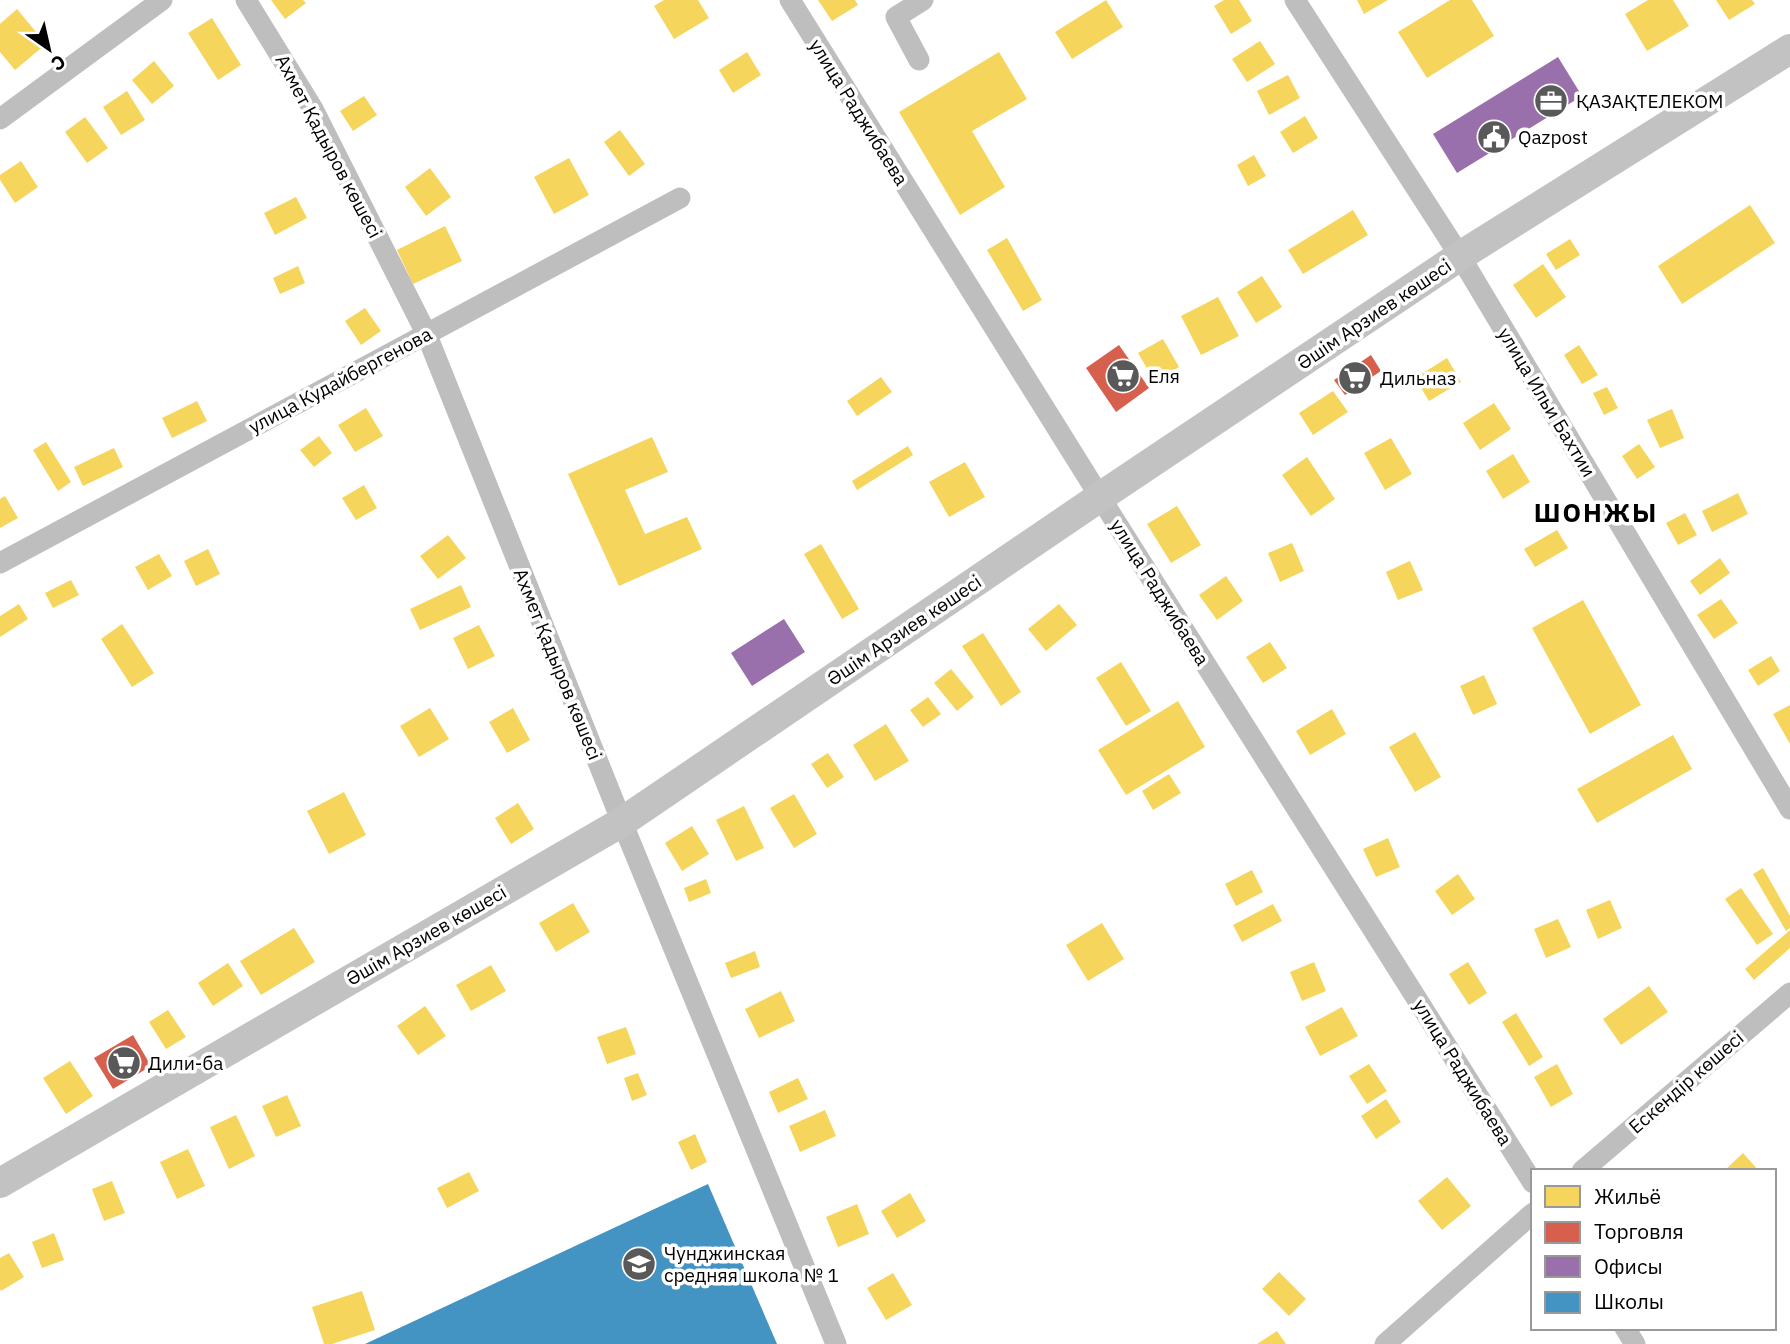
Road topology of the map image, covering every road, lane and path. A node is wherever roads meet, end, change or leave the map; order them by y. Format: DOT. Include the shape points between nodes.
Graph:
graph roads {
  1 [pos="162,0"];
  2 [pos="246,0"];
  3 [pos="790,0"];
  4 [pos="923,0"];
  5 [pos="1295,0"];
  6 [pos="1790,49"];
  7 [pos="919,60"];
  8 [pos="0,119"];
  9 [pos="680,198"];
  10 [pos="1460,257"];
  11 [pos="426,333"];
  12 [pos="1100,497"];
  13 [pos="0,563"];
  14 [pos="1790,809"];
  15 [pos="622,822"];
  16 [pos="1790,993"];
  17 [pos="1584,1169"];
  18 [pos="1531,1180"];
  19 [pos="0,1183"];
  20 [pos="1531,1215"];
  21 [pos="835,1344"];
  22 [pos="1385,1344"];
  1 -- 8 [label="street"];
  2 -- 11 [label="street, Ахмет Қадыров көшесі" via="313,109"];
  3 -- 12 [label="street, улица Раджибаева"];
  4 -- 7 [label="street" via="896,18"];
  5 -- 10 [label="street, улица Ильи Бахтии"];
  6 -- 10 [label="street, Әшім Арзиев көшесі"];
  9 -- 11 [label="street, улица Кудайбергенова"];
  10 -- 12 [label="street, Әшім Арзиев көшесі"];
  10 -- 14 [label="street, улица Ильи Бахтии"];
  11 -- 13 [label="street, улица Кудайбергенова"];
  11 -- 15 [label="street, Ахмет Қадыров көшесі"];
  12 -- 15 [label="street, Әшім Арзиев көшесі"];
  12 -- 18 [label="street, улица Раджибаева"];
  15 -- 19 [label="street, Әшім Арзиев көшесі"];
  15 -- 21 [label="street, Ахмет Қадыров көшесі"];
  16 -- 17 [label="street, Ескендір көшесі"];
  20 -- 22 [label="street"];
}
